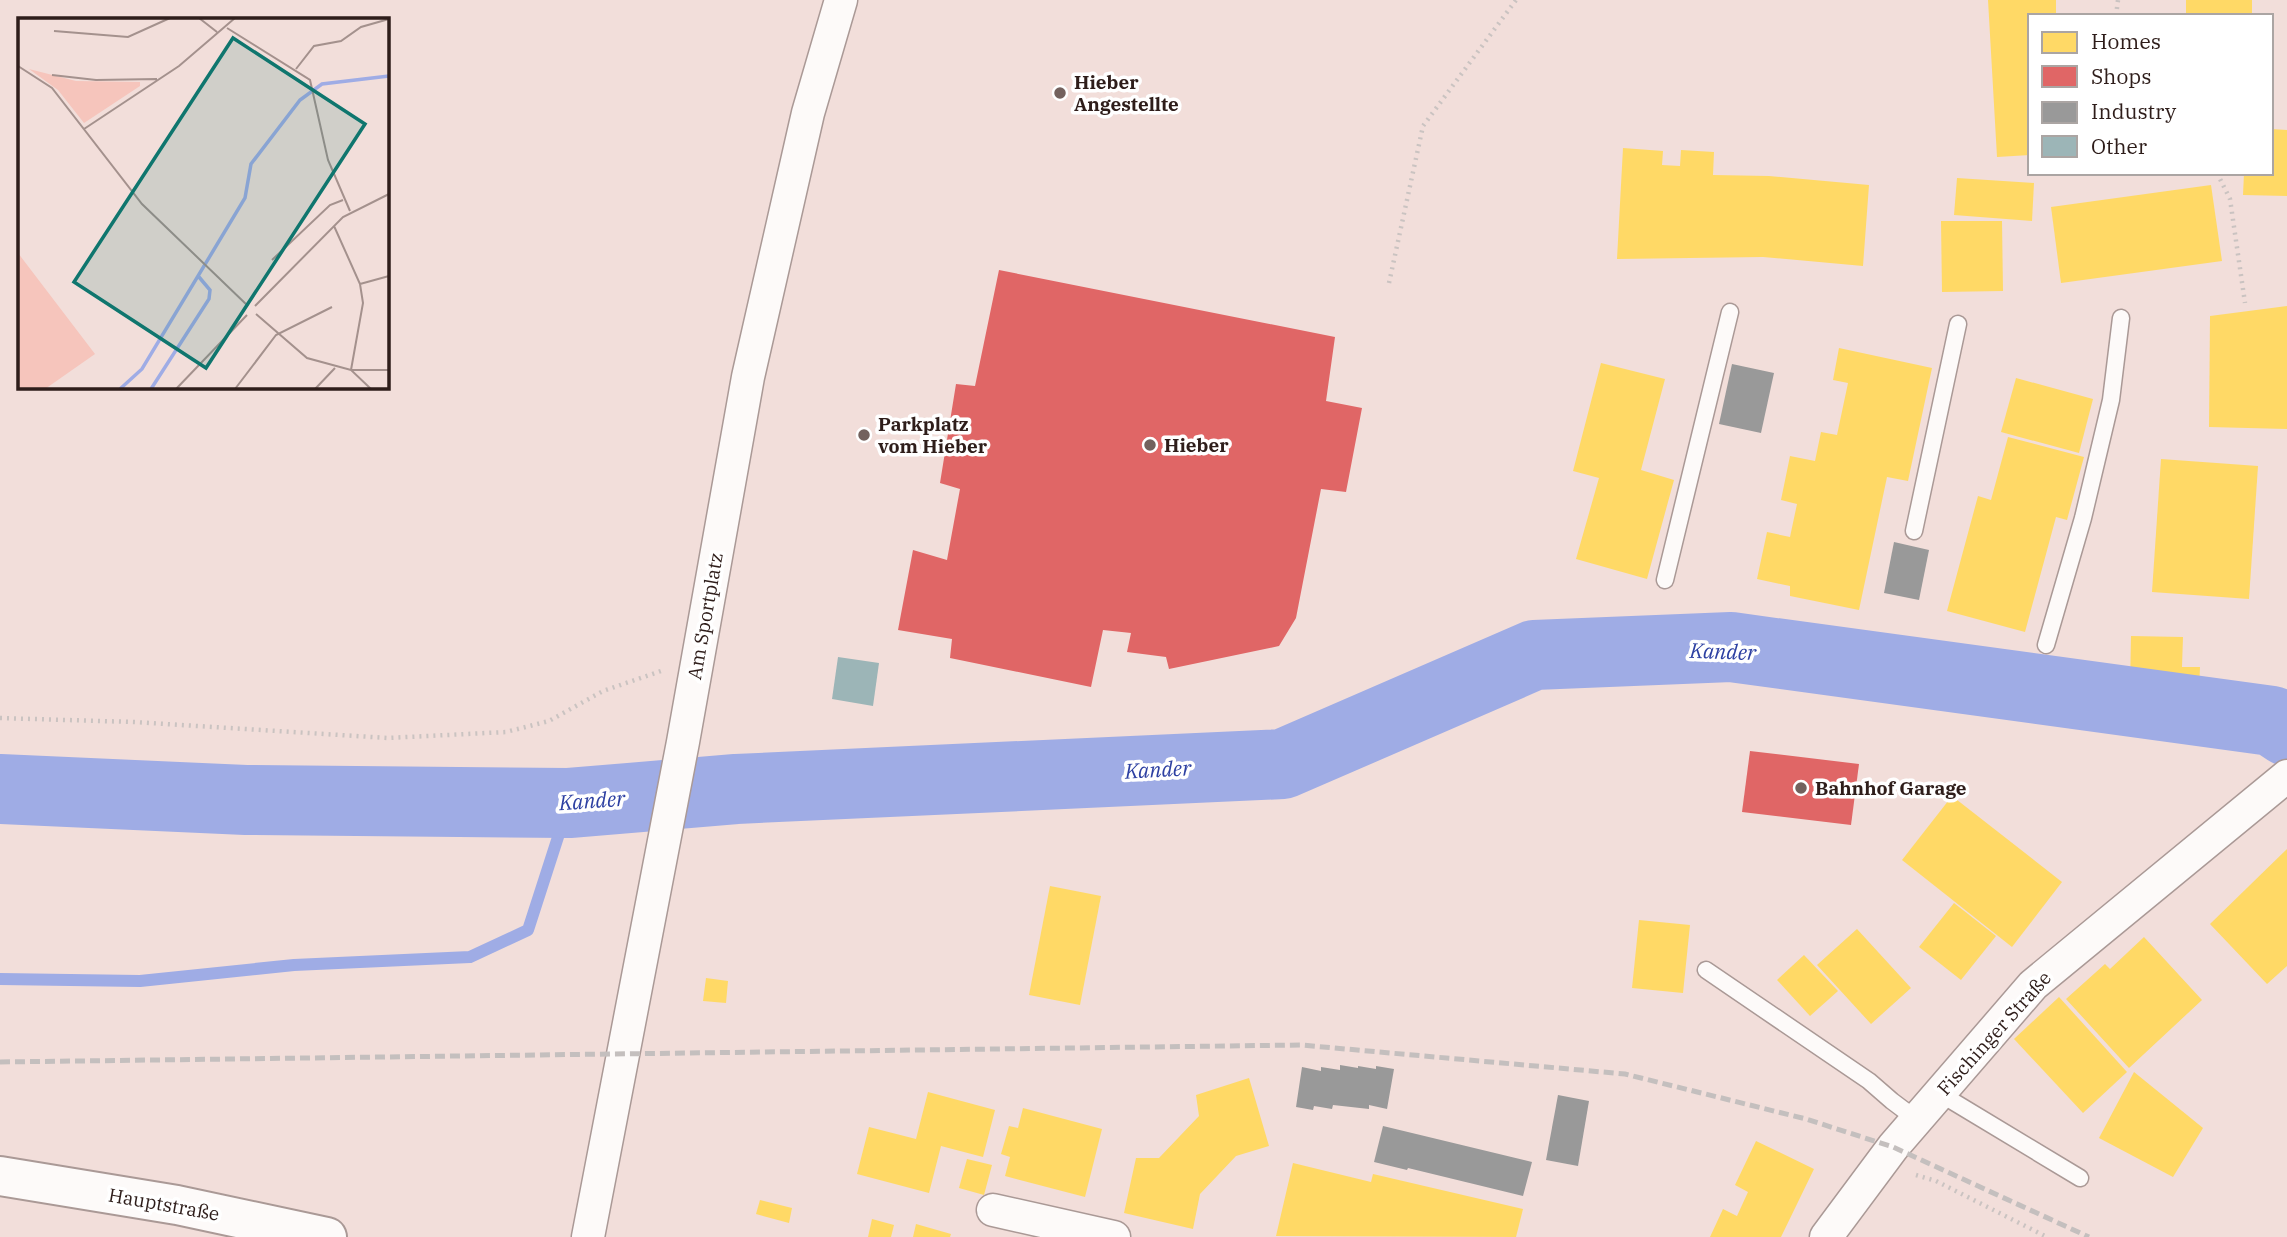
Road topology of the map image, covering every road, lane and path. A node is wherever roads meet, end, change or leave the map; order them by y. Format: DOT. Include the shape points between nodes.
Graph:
graph roads {
  1 [pos="841,0"];
  2 [pos="1516,0"];
  3 [pos="2118,0"];
  4 [pos="2114,14"];
  5 [pos="2218,175"];
  6 [pos="1389,283"];
  7 [pos="2245,303"];
  8 [pos="1730,312"];
  9 [pos="2121,318"];
  10 [pos="1958,324"];
  11 [pos="1914,531"];
  12 [pos="1665,580"];
  13 [pos="2046,645"];
  14 [pos="697,661"];
  15 [pos="0,718"];
  16 [pos="2287,776"];
  17 [pos="1706,970"];
  18 [pos="1939,1093"];
  19 [pos="1916,1119"];
  20 [pos="1878,1164"];
  21 [pos="0,1176"];
  22 [pos="2080,1178"];
  23 [pos="993,1210"];
  24 [pos="327,1237"];
  25 [pos="588,1237"];
  26 [pos="1114,1237"];
  27 [pos="1826,1237"];
  28 [pos="2047,1237"];
  1 -- 14 [label="street, Am Sportplatz" via="808,113 748,377"];
  2 -- 6 [label="path" via="1423,126"];
  3 -- 4 [label="path"];
  5 -- 7 [label="path" via="2230,199"];
  8 -- 12 [label="lane"];
  9 -- 13 [label="lane" via="2112,400"];
  10 -- 11 [label="lane"];
  14 -- 15 [label="path" via="648,674 603,691 549,721 506,732 388,738"];
  14 -- 25 [label="street, Am Sportplatz"];
  16 -- 18 [label="street, Fischinger Straße" via="2033,985"];
  17 -- 19 [label="lane" via="1869,1081"];
  18 -- 19 [label="street, Fischinger Straße"];
  18 -- 22 [label="lane"];
  19 -- 20 [label="street, Fischinger Straße"];
  20 -- 27 [label="street, Fischinger Straße"];
  20 -- 28 [label="path" via="1936,1181"];
  21 -- 24 [label="main road, Hauptstraße" via="177,1205"];
  23 -- 26 [label="street"];
}
